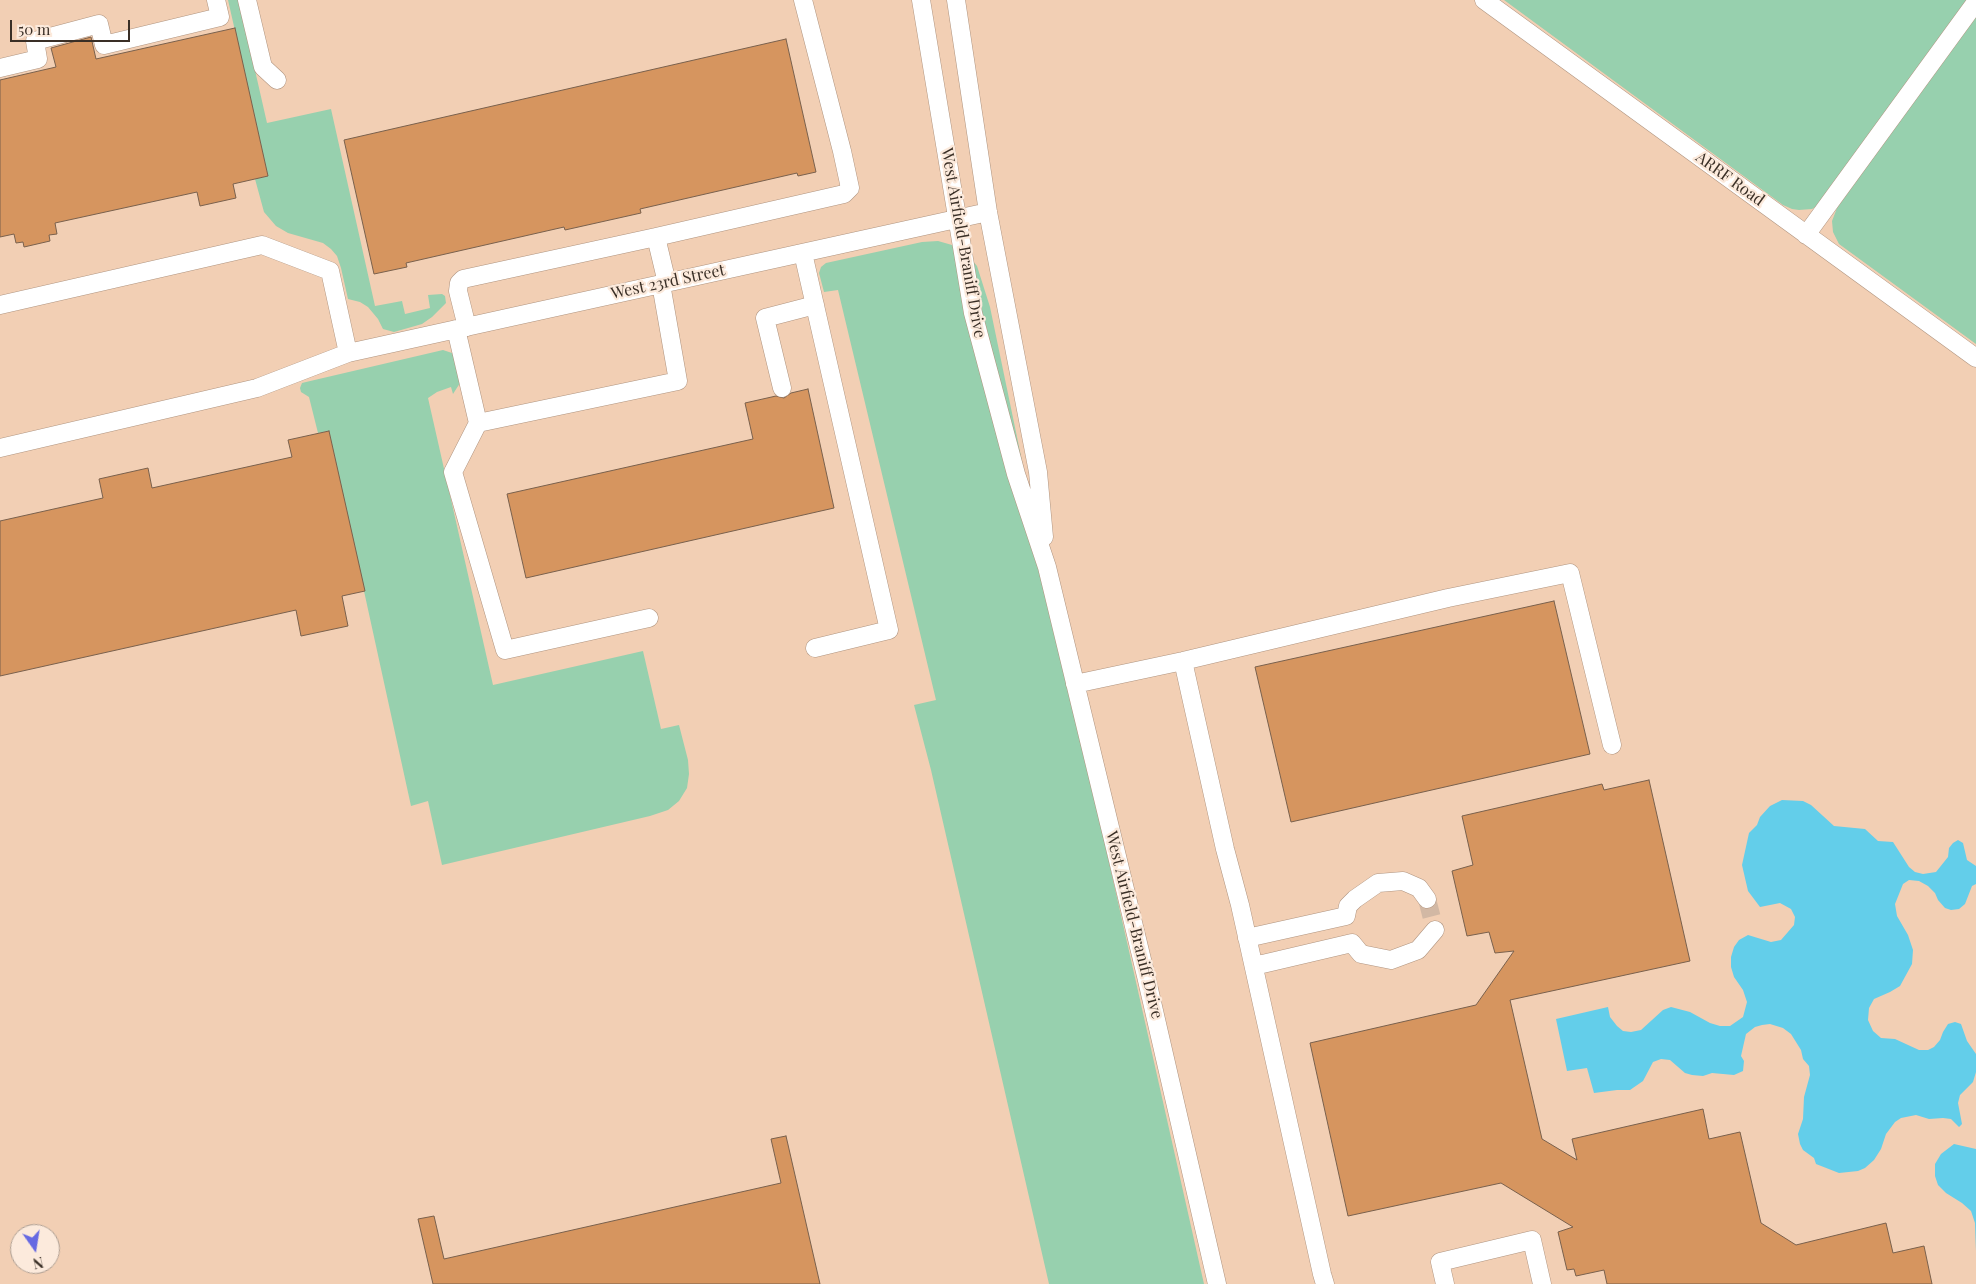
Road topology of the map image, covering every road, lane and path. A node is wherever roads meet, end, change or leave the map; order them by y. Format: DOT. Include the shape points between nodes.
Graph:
graph roads {
  1 [pos="216,0"];
  2 [pos="247,0"];
  3 [pos="803,0"];
  4 [pos="921,0"];
  5 [pos="956,0"];
  6 [pos="1484,0"];
  7 [pos="1976,2"];
  8 [pos="0,68"];
  9 [pos="277,80"];
  10 [pos="988,212"];
  11 [pos="957,219"];
  12 [pos="1806,235"];
  13 [pos="656,237"];
  14 [pos="802,253"];
  15 [pos="664,283"];
  16 [pos="0,305"];
  17 [pos="815,306"];
  18 [pos="462,328"];
  19 [pos="348,353"];
  20 [pos="1976,358"];
  21 [pos="782,388"];
  22 [pos="478,424"];
  23 [pos="0,448"];
  24 [pos="1047,567"];
  25 [pos="649,618"];
  26 [pos="815,648"];
  27 [pos="1183,661"];
  28 [pos="1075,684"];
  29 [pos="1612,745"];
  30 [pos="1427,899"];
  31 [pos="1435,930"];
  32 [pos="1247,938"];
  33 [pos="1254,966"];
  34 [pos="1218,1284"];
  35 [pos="1325,1284"];
  36 [pos="1445,1284"];
  37 [pos="1542,1284"];
  1 -- 8 [label="street" via="220,17 104,45 99,24 35,41 38,59"];
  2 -- 9 [label="street" via="263,67"];
  3 -- 13 [label="street" via="850,184 847,192"];
  4 -- 11 [label="street, West Airfield-Braniff Drive"];
  5 -- 10 [label="street, West Airfield-Braniff Drive"];
  6 -- 12 [label="street, ARRF Road"];
  7 -- 12 [label="street"];
  10 -- 11 [label="street, West 23rd Street"];
  10 -- 24 [label="street, West Airfield-Braniff Drive" via="1038,472"];
  11 -- 14 [label="street, West 23rd Street"];
  11 -- 24 [label="street, West Airfield-Braniff Drive" via="972,313 1016,474"];
  12 -- 20 [label="street, ARRF Road"];
  13 -- 15 [label="street"];
  13 -- 18 [label="street" via="463,279 458,291"];
  14 -- 15 [label="street, West 23rd Street"];
  14 -- 17 [label="street"];
  15 -- 18 [label="street, West 23rd Street"];
  15 -- 22 [label="street" via="678,381"];
  16 -- 19 [label="street" via="262,245 330,271"];
  17 -- 21 [label="street" via="765,318"];
  17 -- 26 [label="street" via="889,630"];
  18 -- 19 [label="street, West 23rd Street"];
  18 -- 22 [label="street"];
  19 -- 23 [label="street, West 23rd Street" via="257,388"];
  22 -- 25 [label="street" via="453,472 505,650"];
  24 -- 28 [label="street, West Airfield-Braniff Drive"];
  27 -- 28 [label="street"];
  27 -- 29 [label="street" via="1448,598 1570,573"];
  27 -- 32 [label="street"];
  28 -- 34 [label="street, West Airfield-Braniff Drive"];
  30 -- 32 [label="street" via="1419,888 1403,881 1378,883 1348,906 1346,916"];
  31 -- 33 [label="street" via="1418,950 1391,960 1362,954 1352,943"];
  32 -- 33 [label="street"];
  33 -- 35 [label="street"];
  36 -- 37 [label="street" via="1440,1262 1532,1240"];
}
